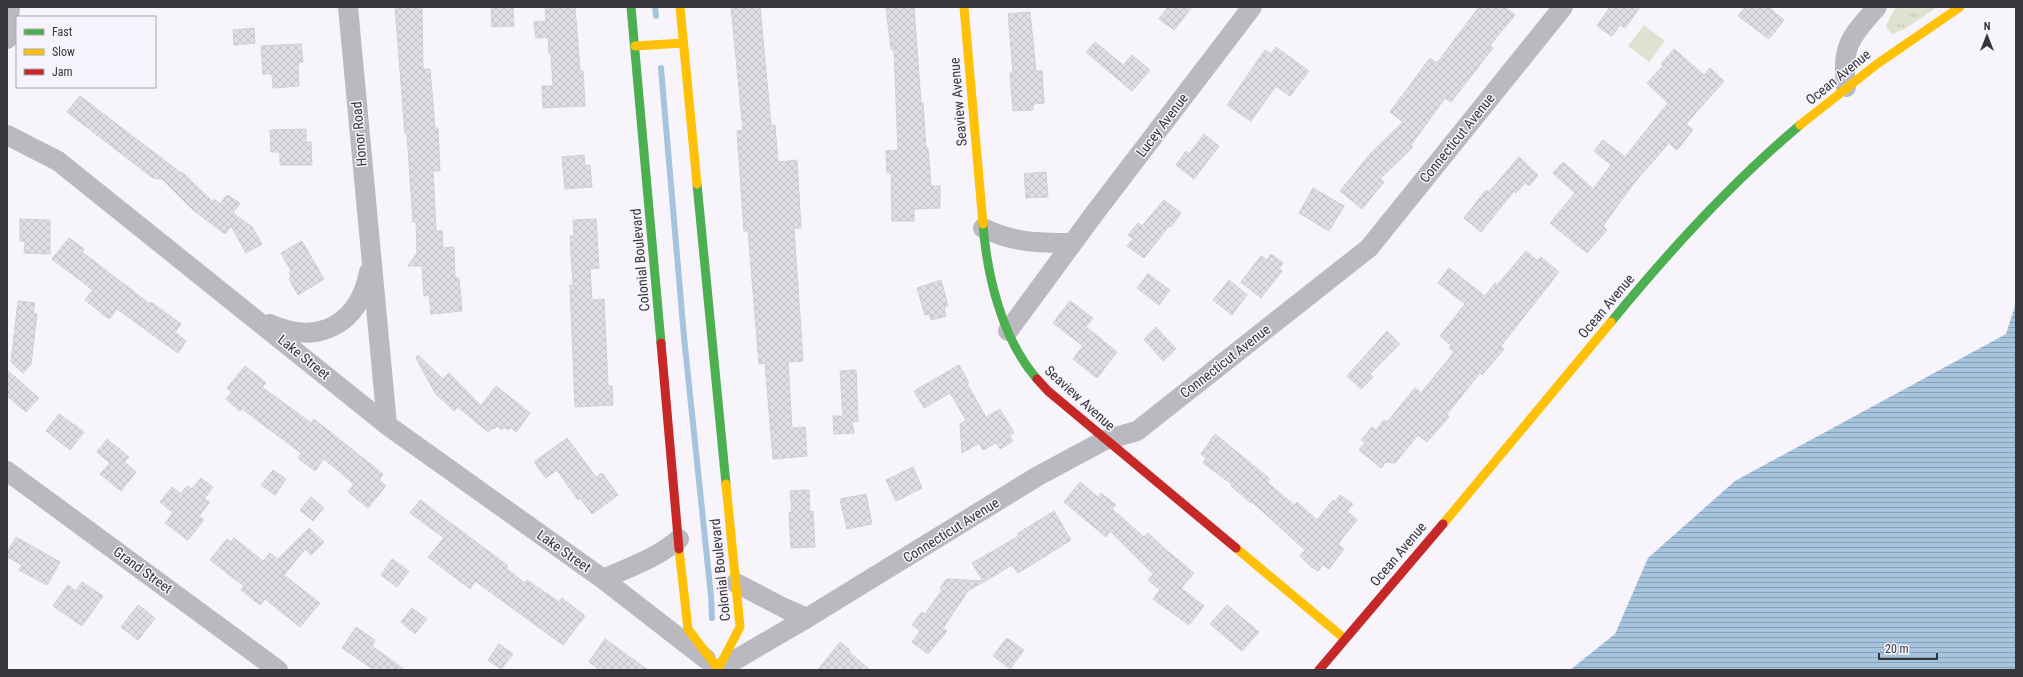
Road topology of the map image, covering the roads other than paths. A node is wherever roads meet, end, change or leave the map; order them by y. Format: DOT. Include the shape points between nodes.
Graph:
graph roads {
  1 [pos="10,7"];
  2 [pos="348,7"];
  3 [pos="631,7"];
  4 [pos="680,7"];
  5 [pos="964,7"];
  6 [pos="1252,7"];
  7 [pos="1563,7"];
  8 [pos="1876,7"];
  9 [pos="1960,7"];
  10 [pos="7,39"];
  11 [pos="683,42"];
  12 [pos="635,46"];
  13 [pos="1846,87"];
  14 [pos="7,136"];
  15 [pos="983,228"];
  16 [pos="1072,243"];
  17 [pos="371,262"];
  18 [pos="257,318"];
  19 [pos="1008,331"];
  20 [pos="387,425"];
  21 [pos="1105,440"];
  22 [pos="7,471"];
  23 [pos="680,539"];
  24 [pos="603,579"];
  25 [pos="736,583"];
  26 [pos="807,618"];
  27 [pos="1345,640"];
  28 [pos="278,670"];
  29 [pos="718,670"];
  30 [pos="1319,670"];
  1 -- 10 [label="street"];
  2 -- 17 [label="street, Honor Road"];
  3 -- 12 [label="street, Colonial Boulevard"];
  4 -- 11 [label="street, Colonial Boulevard"];
  5 -- 15 [label="street, Seaview Avenue"];
  6 -- 16 [label="street, Lucey Avenue"];
  7 -- 21 [label="street, Connecticut Avenue" via="1369,248 1137,431"];
  8 -- 13 [label="street" via="1850,39 1845,58"];
  9 -- 13 [label="street, Ocean Avenue" via="1902,45"];
  11 -- 12 [label="street"];
  11 -- 25 [label="street, Colonial Boulevard"];
  12 -- 23 [label="street, Colonial Boulevard"];
  13 -- 27 [label="street, Ocean Avenue" via="1746,172 1654,271"];
  14 -- 18 [label="street, Lake Street" via="58,161"];
  15 -- 16 [label="street" via="1011,239 1028,242"];
  15 -- 19 [label="street, Seaview Avenue" via="991,283"];
  16 -- 19 [label="street, Lucey Avenue"];
  17 -- 18 [label="street, Honor Road" via="368,279 356,306 346,319 324,330 303,333 278,328"];
  17 -- 20 [label="street, Honor Road"];
  18 -- 20 [label="street, Lake Street"];
  19 -- 21 [label="street, Seaview Avenue" via="1031,372 1048,391"];
  20 -- 24 [label="street, Lake Street"];
  21 -- 26 [label="street, Connecticut Avenue" via="1038,476"];
  21 -- 27 [label="street, Seaview Avenue"];
  22 -- 28 [label="street, Grand Street"];
  23 -- 24 [label="street, Lake Street" via="650,559"];
  23 -- 29 [label="street, Colonial Boulevard" via="688,629"];
  24 -- 29 [label="street, Lake Street"];
  25 -- 26 [label="street"];
  25 -- 29 [label="street, Colonial Boulevard" via="740,627"];
  26 -- 29 [label="street, Connecticut Avenue"];
  27 -- 30 [label="street, Ocean Avenue"];
}
